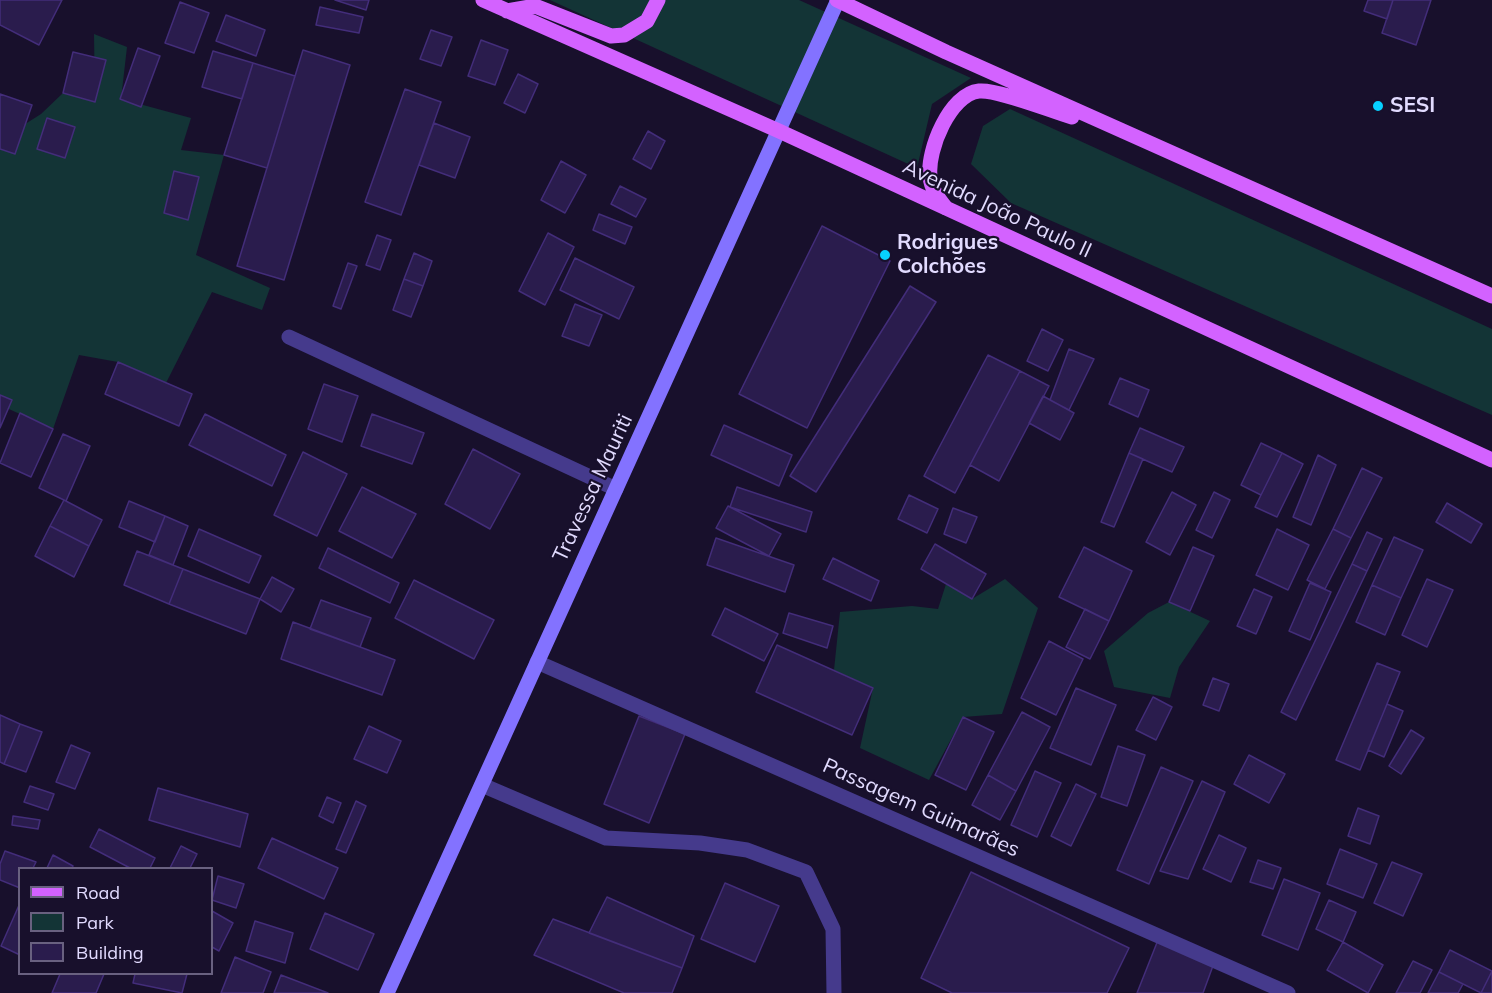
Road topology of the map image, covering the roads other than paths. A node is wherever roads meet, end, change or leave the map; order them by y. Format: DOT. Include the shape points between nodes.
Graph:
graph roads {
  1 [pos="483,0"];
  2 [pos="658,0"];
  3 [pos="838,0"];
  4 [pos="507,11"];
  5 [pos="779,131"];
  6 [pos="1141,138"];
  7 [pos="948,210"];
  8 [pos="1492,296"];
  9 [pos="289,337"];
  10 [pos="1492,460"];
  11 [pos="616,489"];
  12 [pos="537,662"];
  13 [pos="482,785"];
  14 [pos="387,993"];
  15 [pos="834,993"];
  16 [pos="1288,993"];
  1 -- 4 [label="main road, Avenida João Paulo II"];
  2 -- 4 [label="main road" via="647,21 624,35 611,36 535,6"];
  3 -- 5 [label="main road, Travessa Mauriti"];
  3 -- 6 [label="main road"];
  4 -- 5 [label="main road, Avenida João Paulo II"];
  5 -- 7 [label="main road, Avenida João Paulo II"];
  5 -- 11 [label="main road, Travessa Mauriti"];
  6 -- 7 [label="main road" via="991,91 977,91 954,104 929,165 936,195"];
  6 -- 8 [label="main road"];
  7 -- 10 [label="main road, Avenida João Paulo II"];
  9 -- 11 [label="street"];
  11 -- 12 [label="main road, Travessa Mauriti"];
  12 -- 13 [label="main road, Travessa Mauriti"];
  12 -- 16 [label="street, Passagem Guimarães"];
  13 -- 14 [label="main road, Travessa Mauriti"];
  13 -- 15 [label="street" via="606,838 738,849 806,872 833,929"];
}
